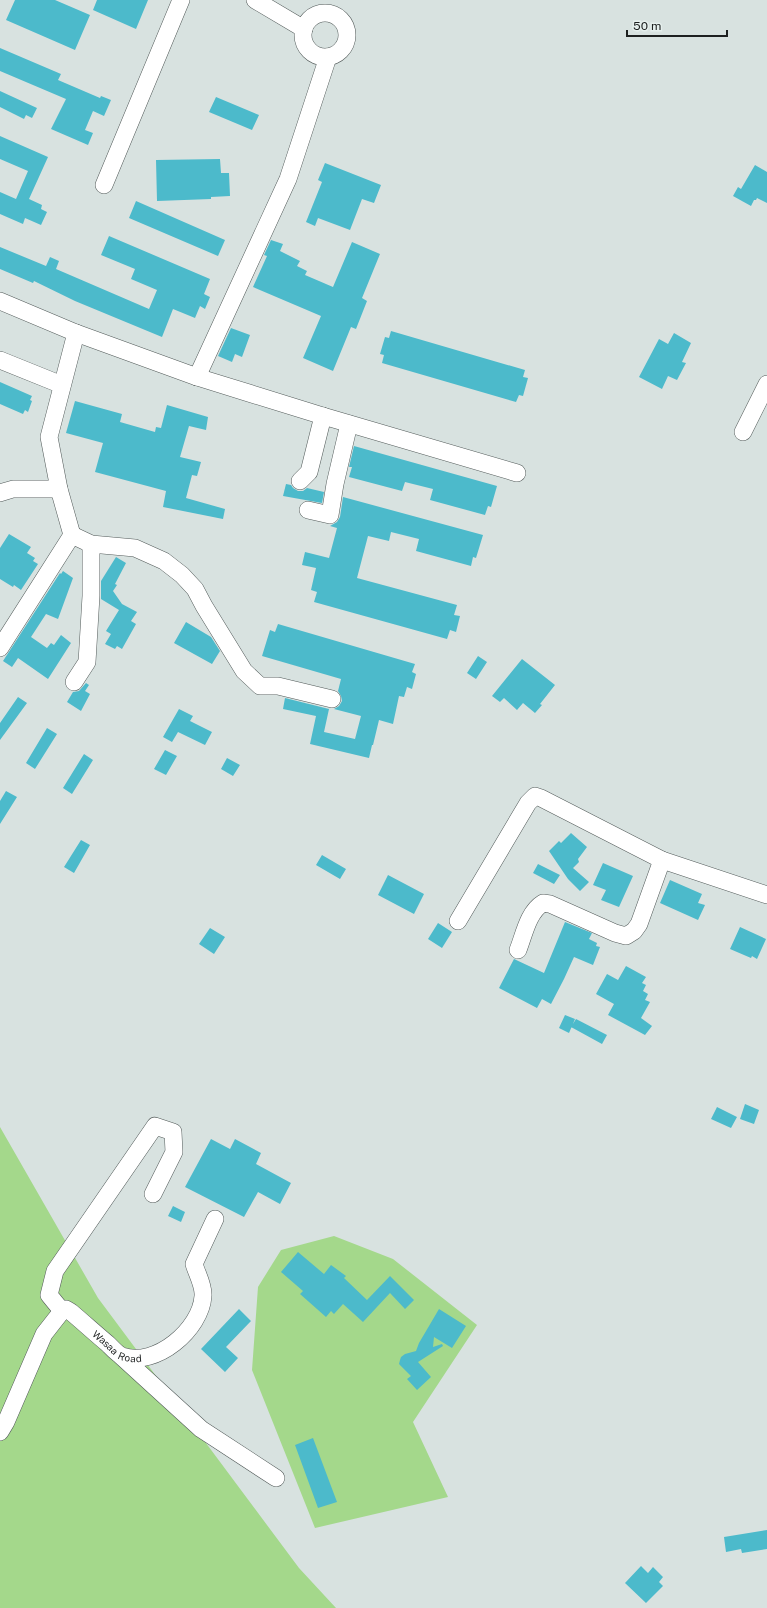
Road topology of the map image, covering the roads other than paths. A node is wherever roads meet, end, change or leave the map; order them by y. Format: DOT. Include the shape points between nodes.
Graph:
graph roads {
  1 [pos="181,0"];
  2 [pos="255,0"];
  3 [pos="330,7"];
  4 [pos="304,29"];
  5 [pos="328,57"];
  6 [pos="104,185"];
  7 [pos="0,301"];
  8 [pos="76,333"];
  9 [pos="0,360"];
  10 [pos="197,376"];
  11 [pos="767,384"];
  12 [pos="62,385"];
  13 [pos="323,416"];
  14 [pos="349,424"];
  15 [pos="743,432"];
  16 [pos="517,473"];
  17 [pos="300,481"];
  18 [pos="59,488"];
  19 [pos="0,493"];
  20 [pos="308,510"];
  21 [pos="72,535"];
  22 [pos="91,544"];
  23 [pos="0,648"];
  24 [pos="74,682"];
  25 [pos="332,699"];
  26 [pos="662,860"];
  27 [pos="767,895"];
  28 [pos="458,921"];
  29 [pos="518,950"];
  30 [pos="153,1194"];
  31 [pos="216,1219"];
  32 [pos="62,1311"];
  33 [pos="121,1356"];
  34 [pos="0,1432"];
  35 [pos="276,1478"];
  1 -- 6 [label="street"];
  2 -- 4 [label="street"];
  3 -- 4 [label="street" via="311,19"];
  3 -- 5 [label="street" via="342,22 347,36 341,50"];
  4 -- 5 [label="street" via="304,43 308,49 320,57"];
  5 -- 10 [label="street" via="288,179"];
  7 -- 8 [label="street"];
  8 -- 10 [label="street"];
  8 -- 12 [label="street"];
  9 -- 12 [label="street"];
  10 -- 13 [label="street"];
  11 -- 15 [label="street"];
  12 -- 18 [label="street" via="49,437"];
  13 -- 14 [label="street"];
  13 -- 17 [label="street" via="309,472"];
  14 -- 16 [label="street"];
  14 -- 20 [label="street" via="330,515"];
  18 -- 19 [label="street" via="13,489"];
  18 -- 21 [label="street"];
  21 -- 22 [label="street"];
  21 -- 23 [label="street"];
  22 -- 24 [label="street" via="87,662"];
  22 -- 25 [label="street" via="135,548 164,561 182,575 195,589 244,671 260,686 278,686"];
  26 -- 27 [label="street"];
  26 -- 28 [label="street" via="535,796 528,802"];
  26 -- 29 [label="street" via="639,924 634,931 626,936 615,933 543,903 532,914"];
  30 -- 32 [label="street" via="174,1152 173,1132 155,1126 55,1271 49,1295"];
  31 -- 33 [label="street, Wasaa Road" via="194,1264 204,1294 195,1321 182,1336 155,1356"];
  32 -- 33 [label="street, Wasaa Road" via="71,1312"];
  32 -- 34 [label="street" via="44,1334"];
  33 -- 35 [label="street" via="201,1429"];
}
